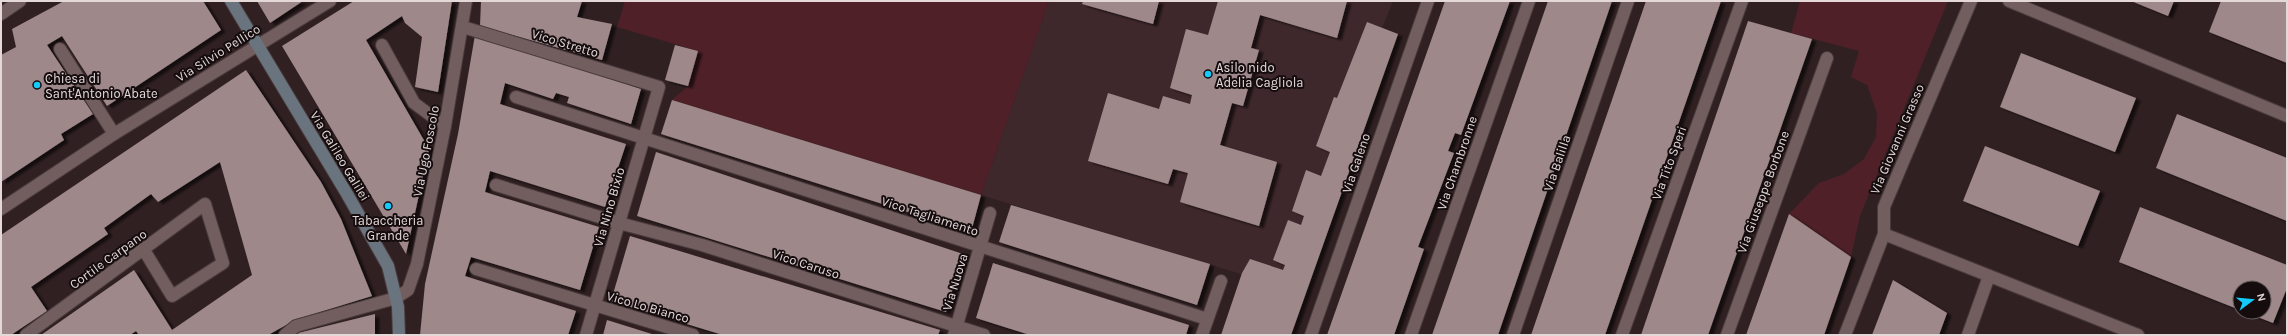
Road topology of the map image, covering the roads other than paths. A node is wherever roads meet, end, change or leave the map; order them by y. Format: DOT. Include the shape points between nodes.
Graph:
graph roads {
  1 [pos="20,1"];
  2 [pos="231,1"];
  3 [pos="330,1"];
  4 [pos="466,1"];
  5 [pos="1428,1"];
  6 [pos="1529,1"];
  7 [pos="1628,1"];
  8 [pos="1742,1"];
  9 [pos="1971,1"];
  10 [pos="2009,1"];
  11 [pos="1,14"];
  12 [pos="463,27"];
  13 [pos="382,45"];
  14 [pos="257,46"];
  15 [pos="60,49"];
  16 [pos="1827,58"];
  17 [pos="659,87"];
  18 [pos="516,97"];
  19 [pos="2287,116"];
  20 [pos="445,126"];
  21 [pos="114,134"];
  22 [pos="644,138"];
  23 [pos="496,185"];
  24 [pos="1,209"];
  25 [pos="990,213"];
  26 [pos="619,223"];
  27 [pos="1884,234"];
  28 [pos="980,246"];
  29 [pos="144,250"];
  30 [pos="476,269"];
  31 [pos="1989,276"];
  32 [pos="1221,281"];
  33 [pos="396,298"];
  34 [pos="595,306"];
  35 [pos="1207,319"];
  36 [pos="955,331"];
  37 [pos="26,335"];
  38 [pos="285,335"];
  39 [pos="399,335"];
  40 [pos="586,335"];
  41 [pos="694,335"];
  42 [pos="984,335"];
  43 [pos="1202,335"];
  44 [pos="1312,335"];
  45 [pos="1411,335"];
  46 [pos="1513,335"];
  47 [pos="1622,335"];
  48 [pos="1727,335"];
  49 [pos="1845,335"];
  50 [pos="1968,335"];
  51 [pos="2138,335"];
  1 -- 11 [label="street"];
  2 -- 14 [label="street, Via Galileo Galilei"];
  3 -- 14 [label="street, Via Silvio Pellico"];
  4 -- 12 [label="street, Via Ugo Foscolo"];
  5 -- 44 [label="street, Via Galeno"];
  6 -- 45 [label="street, Via Chambronne"];
  7 -- 46 [label="street, Via Balilla"];
  8 -- 47 [label="street, Via Tito Speri"];
  9 -- 27 [label="street, Via Giovanni Grasso" via="1884,207"];
  10 -- 19 [label="street"];
  12 -- 17 [label="street, Vico Stretto"];
  12 -- 20 [label="street, Via Ugo Foscolo"];
  13 -- 20 [label="street" via="414,103"];
  14 -- 21 [label="street, Via Silvio Pellico"];
  14 -- 33 [label="street, Via Galileo Galilei" via="388,266"];
  15 -- 21 [label="street"];
  16 -- 48 [label="street, Via Giuseppe Borbone"];
  17 -- 22 [label="street, Via Nino Bixio"];
  18 -- 22 [label="street, Vico Tagliamento"];
  20 -- 33 [label="street, Via Ugo Foscolo" via="417,264 408,290"];
  21 -- 24 [label="street, Via Silvio Pellico"];
  22 -- 26 [label="street, Via Nino Bixio"];
  22 -- 28 [label="street, Vico Tagliamento"];
  23 -- 26 [label="street, Vico Caruso"];
  25 -- 28 [label="street, Via Nuova"];
  26 -- 34 [label="street, Via Nino Bixio"];
  26 -- 36 [label="street, Vico Caruso" via="702,245"];
  27 -- 31 [label="street"];
  27 -- 49 [label="street, Via Giovanni Grasso"];
  28 -- 35 [label="street, Vico Tagliamento"];
  28 -- 36 [label="street, Via Nuova"];
  29 -- 29 [label="street, Cortile Carpano" via="205,204 223,263 172,296"];
  29 -- 37 [label="street, Cortile Carpano"];
  30 -- 34 [label="street, Vico Lo Bianco"];
  31 -- 50 [label="street"];
  31 -- 51 [label="street"];
  32 -- 35 [label="street"];
  33 -- 38 [label="street" via="296,326"];
  33 -- 39 [label="street, Via Galileo Galilei"];
  34 -- 40 [label="street, Via Nino Bixio"];
  34 -- 41 [label="street, Vico Lo Bianco"];
  35 -- 43 [label="street"];
  36 -- 42 [label="street, Vico Caruso"];
}
